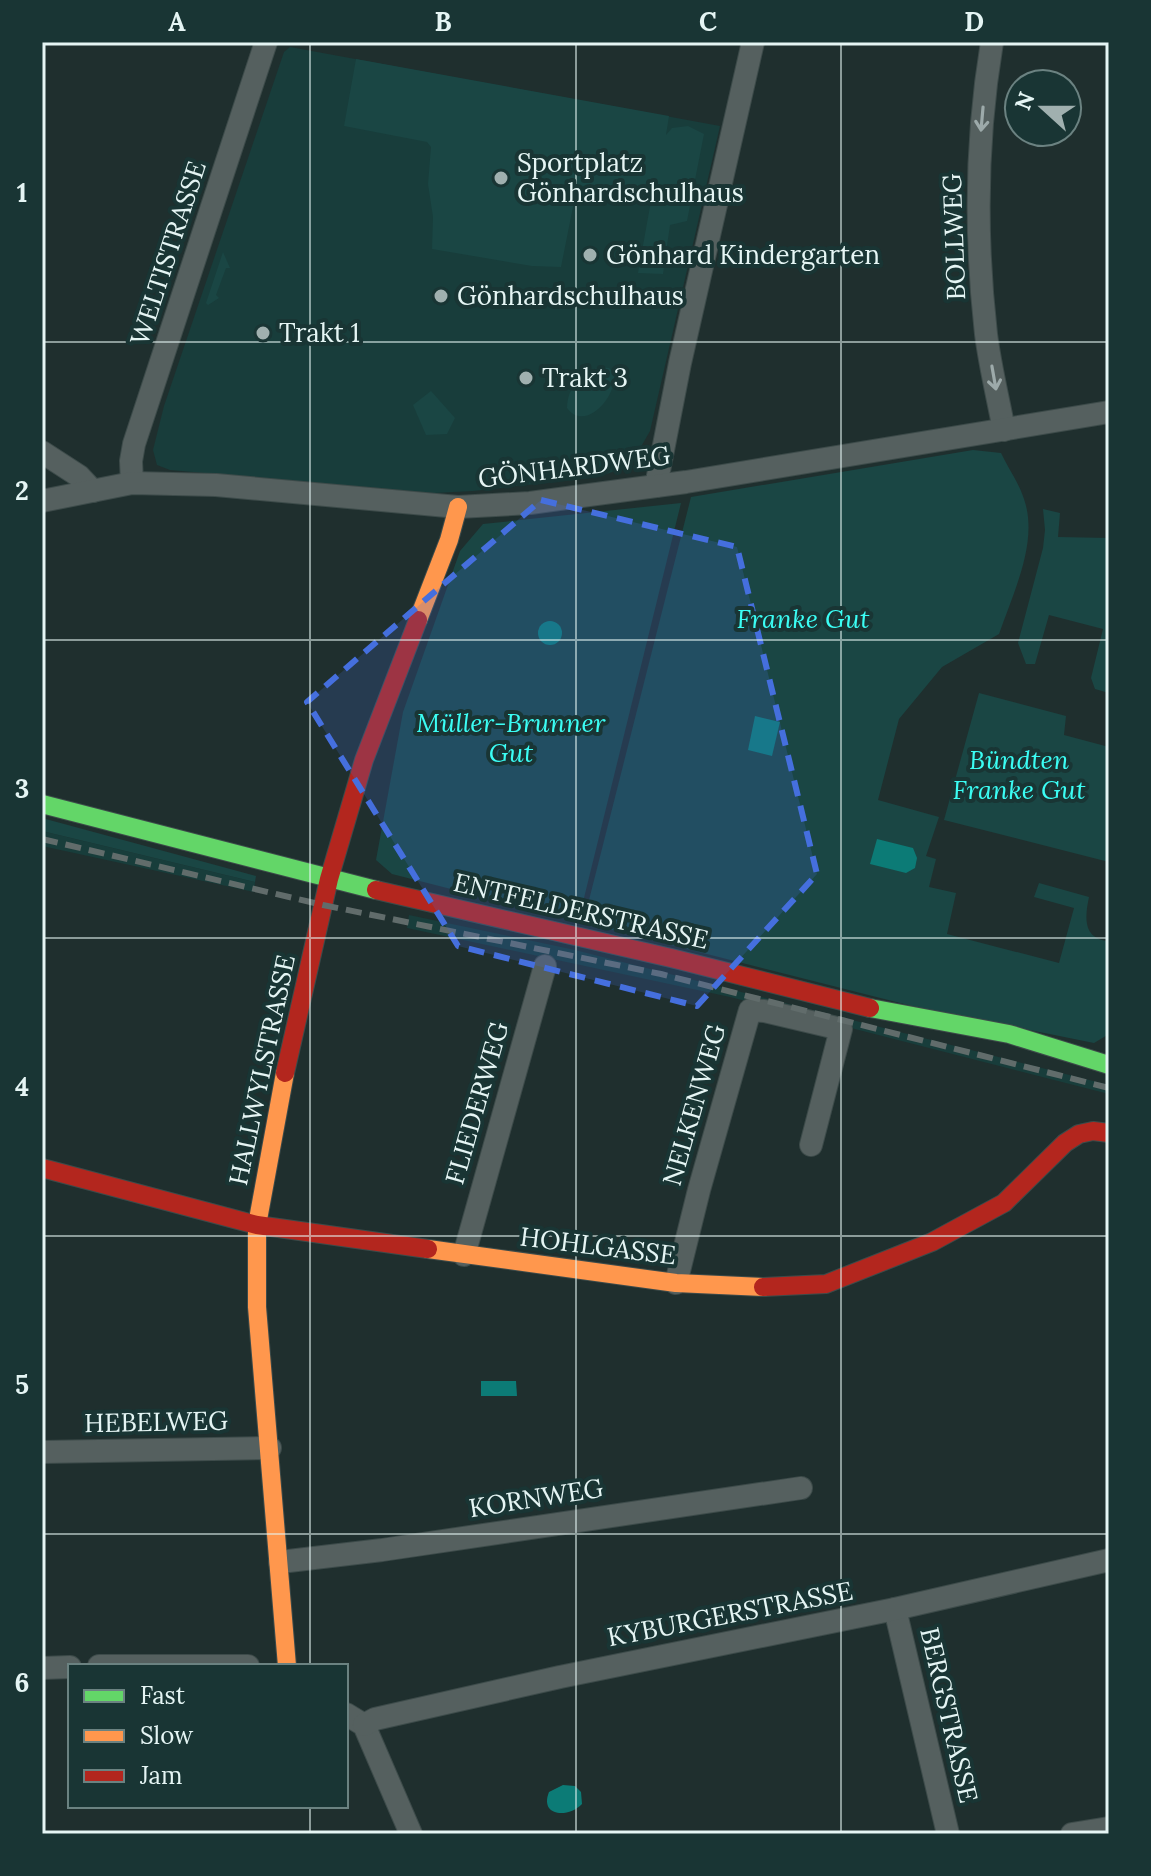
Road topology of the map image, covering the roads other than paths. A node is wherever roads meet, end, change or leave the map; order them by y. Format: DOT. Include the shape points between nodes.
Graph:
graph roads {
  1 [pos="266,42"];
  2 [pos="753,42"];
  3 [pos="992,42"];
  4 [pos="1109,412"];
  5 [pos="1004,430"];
  6 [pos="42,452"];
  7 [pos="132,483"];
  8 [pos="656,486"];
  9 [pos="93,491"];
  10 [pos="42,501"];
  11 [pos="458,507"];
  12 [pos="42,804"];
  13 [pos="329,879"];
  14 [pos="545,966"];
  15 [pos="1109,1065"];
  16 [pos="1109,1133"];
  17 [pos="811,1145"];
  18 [pos="42,1168"];
  19 [pos="257,1225"];
  20 [pos="464,1255"];
  21 [pos="676,1283"];
  22 [pos="270,1448"];
  23 [pos="42,1452"];
  24 [pos="801,1488"];
  25 [pos="1109,1560"];
  26 [pos="280,1562"];
  27 [pos="895,1609"];
  28 [pos="287,1664"];
  29 [pos="68,1667"];
  30 [pos="42,1668"];
  31 [pos="355,1720"];
  32 [pos="1109,1828"];
  33 [pos="411,1834"];
  34 [pos="948,1834"];
  35 [pos="1072,1834"];
  1 -- 7 [label="street, WELTISTRASSE" via="134,444"];
  2 -- 8 [label="street"];
  3 -- 5 [label="street, BOLLWEG, one-way" via="980,143 978,246 986,336"];
  4 -- 5 [label="street, GÖNHARDWEG"];
  5 -- 8 [label="street, GÖNHARDWEG"];
  6 -- 9 [label="street"];
  7 -- 9 [label="street, GÖNHARDWEG"];
  7 -- 11 [label="street, GÖNHARDWEG" via="216,485"];
  8 -- 11 [label="street, GÖNHARDWEG"];
  9 -- 10 [label="street, GÖNHARDWEG"];
  11 -- 13 [label="street, HALLWYLSTRASSE" via="364,760"];
  12 -- 13 [label="street, ENTFELDERSTRASSE"];
  13 -- 15 [label="street, ENTFELDERSTRASSE" via="872,1009 1009,1034"];
  13 -- 19 [label="street, HALLWYLSTRASSE"];
  14 -- 20 [label="street, FLIEDERWEG"];
  16 -- 21 [label="street, HOHLGASSE" via="1085,1130 1070,1138 1007,1201 909,1255 852,1275 824,1284"];
  17 -- 21 [label="street, NELKENWEG" via="841,1029 750,1010"];
  18 -- 19 [label="street, HOHLGASSE"];
  19 -- 20 [label="street, HOHLGASSE"];
  19 -- 22 [label="street, HALLWYLSTRASSE" via="257,1307"];
  20 -- 21 [label="street, HOHLGASSE"];
  22 -- 23 [label="street, HEBELWEG"];
  22 -- 26 [label="street, HALLWYLSTRASSE"];
  24 -- 26 [label="street, KORNWEG"];
  25 -- 27 [label="street, KYBURGERSTRASSE"];
  26 -- 28 [label="street, HALLWYLSTRASSE"];
  27 -- 31 [label="street, KYBURGERSTRASSE"];
  27 -- 34 [label="street, BERGSTRASSE"];
  29 -- 30 [label="street"];
  31 -- 33 [label="street"];
  32 -- 35 [label="street"];
}
